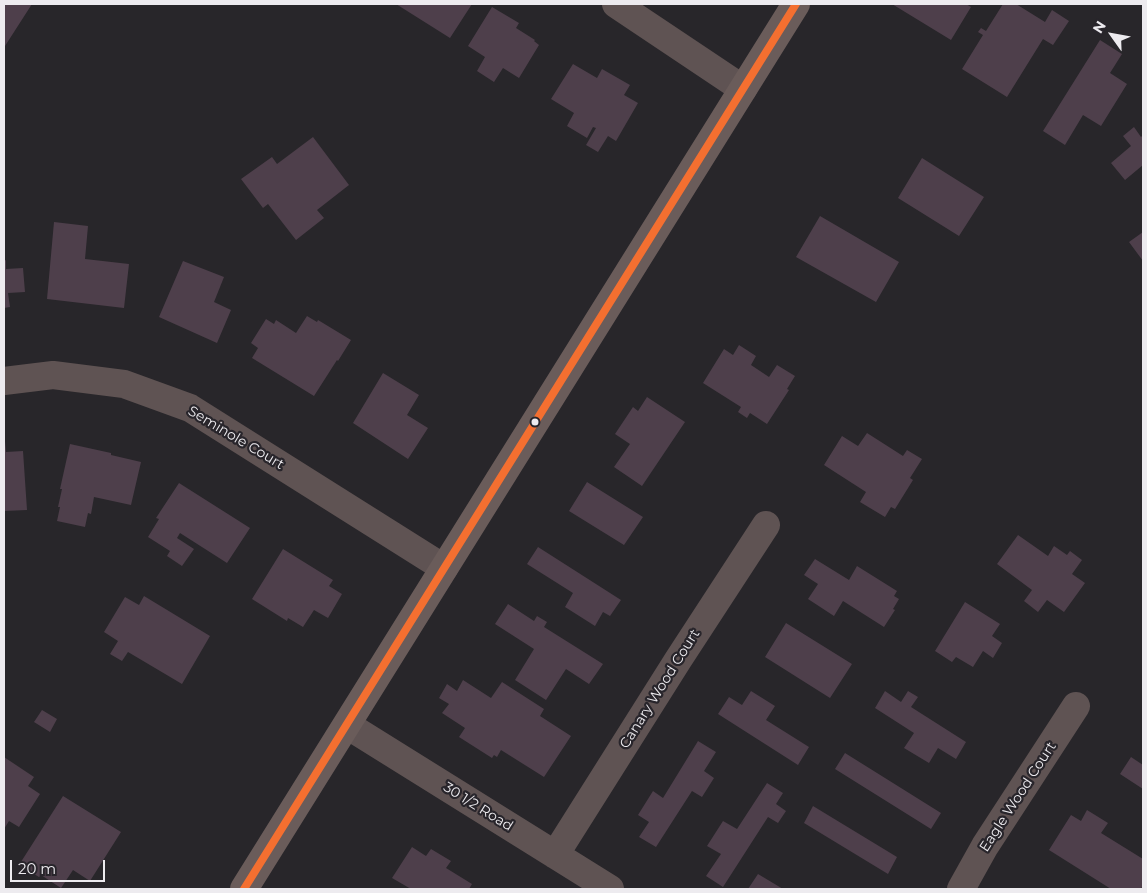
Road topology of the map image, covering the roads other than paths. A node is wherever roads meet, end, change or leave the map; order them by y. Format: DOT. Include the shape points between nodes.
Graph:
graph roads {
  1 [pos="616,4"];
  2 [pos="796,4"];
  3 [pos="743,89"];
  4 [pos="4,381"];
  5 [pos="766,525"];
  6 [pos="444,568"];
  7 [pos="1076,706"];
  8 [pos="347,724"];
  9 [pos="555,855"];
  10 [pos="244,889"];
  11 [pos="610,889"];
  12 [pos="961,889"];
  1 -- 3 [label="street"];
  2 -- 3 [label="main road"];
  3 -- 6 [label="main road"];
  4 -- 6 [label="street, Seminole Court" via="53,375 124,384 190,408"];
  5 -- 9 [label="street, Canary Wood Court"];
  6 -- 8 [label="main road"];
  7 -- 12 [label="street, Eagle Wood Court" via="985,846"];
  8 -- 9 [label="street, 30 1/2 Road"];
  8 -- 10 [label="main road"];
  9 -- 11 [label="street, 30 1/2 Road"];
}
